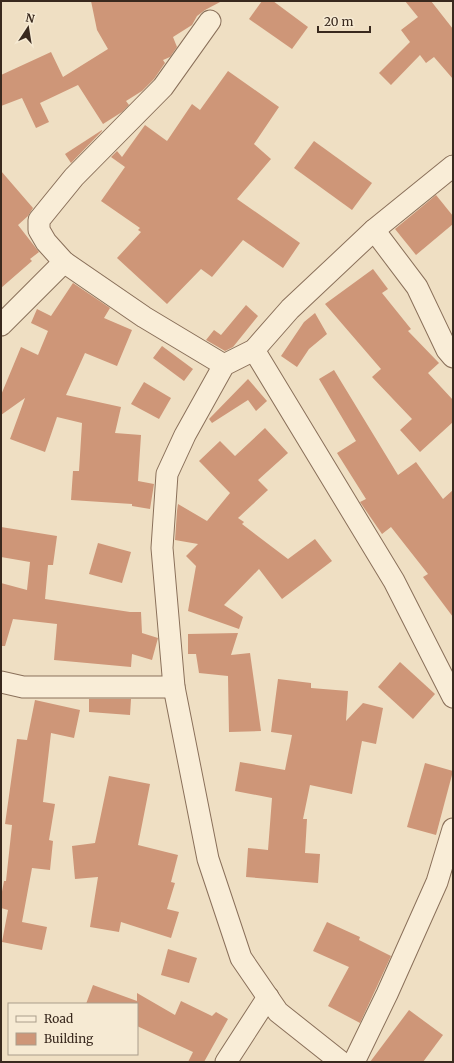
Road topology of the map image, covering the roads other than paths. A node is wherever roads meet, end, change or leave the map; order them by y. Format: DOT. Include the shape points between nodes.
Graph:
graph roads {
  1 [pos="210,21"];
  2 [pos="453,166"];
  3 [pos="374,230"];
  4 [pos="64,262"];
  5 [pos="1,325"];
  6 [pos="254,350"];
  7 [pos="453,357"];
  8 [pos="224,365"];
  9 [pos="1,682"];
  10 [pos="174,687"];
  11 [pos="453,697"];
  12 [pos="453,829"];
  13 [pos="268,997"];
  14 [pos="226,1062"];
  15 [pos="341,1062"];
  16 [pos="354,1062"];
  1 -- 4 [label="street" via="163,87 74,177 39,220 39,230 46,242"];
  2 -- 3 [label="street"];
  3 -- 6 [label="street" via="290,309"];
  3 -- 7 [label="street" via="417,287 447,350"];
  4 -- 5 [label="street"];
  4 -- 8 [label="street" via="144,316"];
  6 -- 8 [label="street"];
  6 -- 11 [label="street" via="394,581"];
  8 -- 10 [label="street" via="185,435 167,474 162,548"];
  9 -- 10 [label="street" via="22,686"];
  10 -- 13 [label="street" via="208,859 241,958"];
  12 -- 16 [label="street" via="437,882 388,994"];
  13 -- 14 [label="street"];
  13 -- 15 [label="street" via="278,1012"];
}
